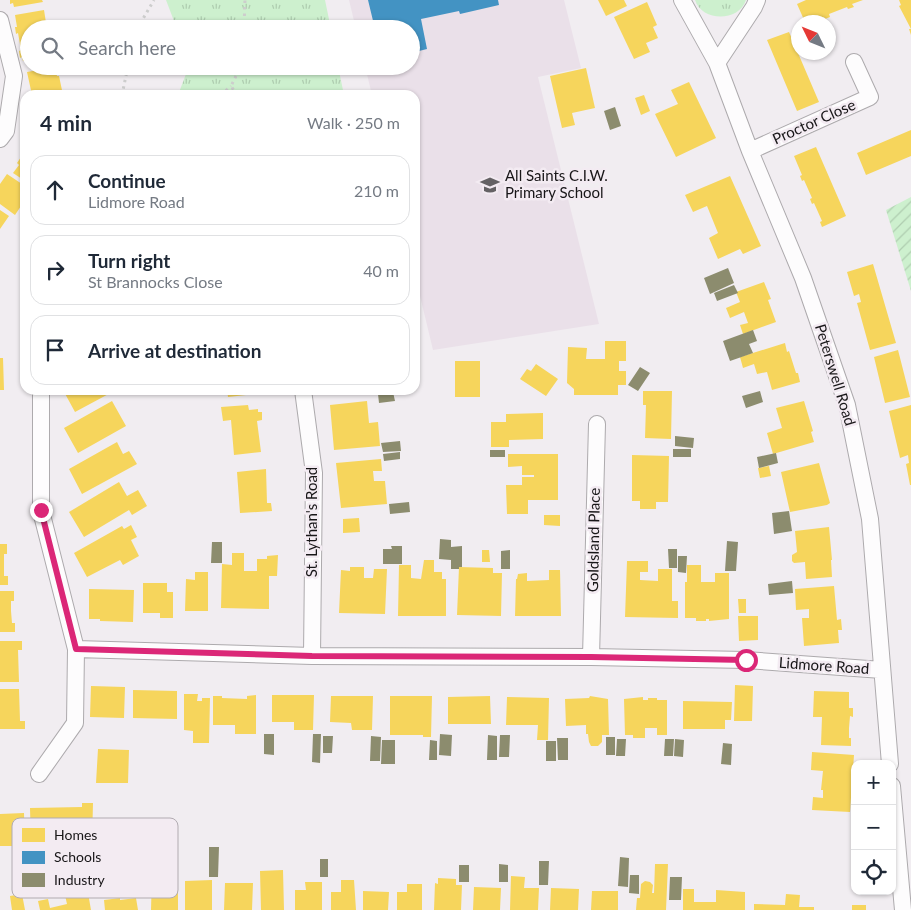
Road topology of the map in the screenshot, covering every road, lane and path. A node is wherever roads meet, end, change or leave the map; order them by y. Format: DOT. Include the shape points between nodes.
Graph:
graph roads {
  1 [pos="154,0"];
  2 [pos="245,0"];
  3 [pos="682,0"];
  4 [pos="756,0"];
  5 [pos="0,20"];
  6 [pos="142,20"];
  7 [pos="244,20"];
  8 [pos="854,62"];
  9 [pos="717,63"];
  10 [pos="126,75"];
  11 [pos="236,75"];
  12 [pos="231,86"];
  13 [pos="123,90"];
  14 [pos="227,90"];
  15 [pos="234,90"];
  16 [pos="0,139"];
  17 [pos="750,151"];
  18 [pos="41,395"];
  19 [pos="303,395"];
  20 [pos="596,424"];
  21 [pos="76,649"];
  22 [pos="312,656"];
  23 [pos="591,657"];
  24 [pos="882,670"];
  25 [pos="890,760"];
  26 [pos="39,774"];
  27 [pos="894,805"];
  28 [pos="903,910"];
  1 -- 6 [label="path"];
  2 -- 7 [label="path"];
  3 -- 9 [label="street, Peterswell Road"];
  4 -- 9 [label="street"];
  5 -- 16 [label="street" via="14,76 6,131"];
  8 -- 17 [label="street, Proctor Close" via="870,97"];
  9 -- 17 [label="street, Peterswell Road"];
  10 -- 13 [label="path"];
  11 -- 12 [label="path"];
  12 -- 14 [label="path"];
  12 -- 15 [label="path"];
  17 -- 24 [label="street, Peterswell Road" via="803,278 847,405 870,519"];
  18 -- 21 [label="street" via="41,510"];
  19 -- 22 [label="street, St. Lythan's Road" via="314,473"];
  20 -- 23 [label="street, Goldsland Place"];
  21 -- 22 [label="street, Lidmore Road"];
  21 -- 26 [label="street" via="75,722"];
  22 -- 23 [label="street, Lidmore Road"];
  23 -- 24 [label="street, Lidmore Road" via="746,660"];
  24 -- 25 [label="street, Peterswell Road"];
  27 -- 28 [label="street"];
}
